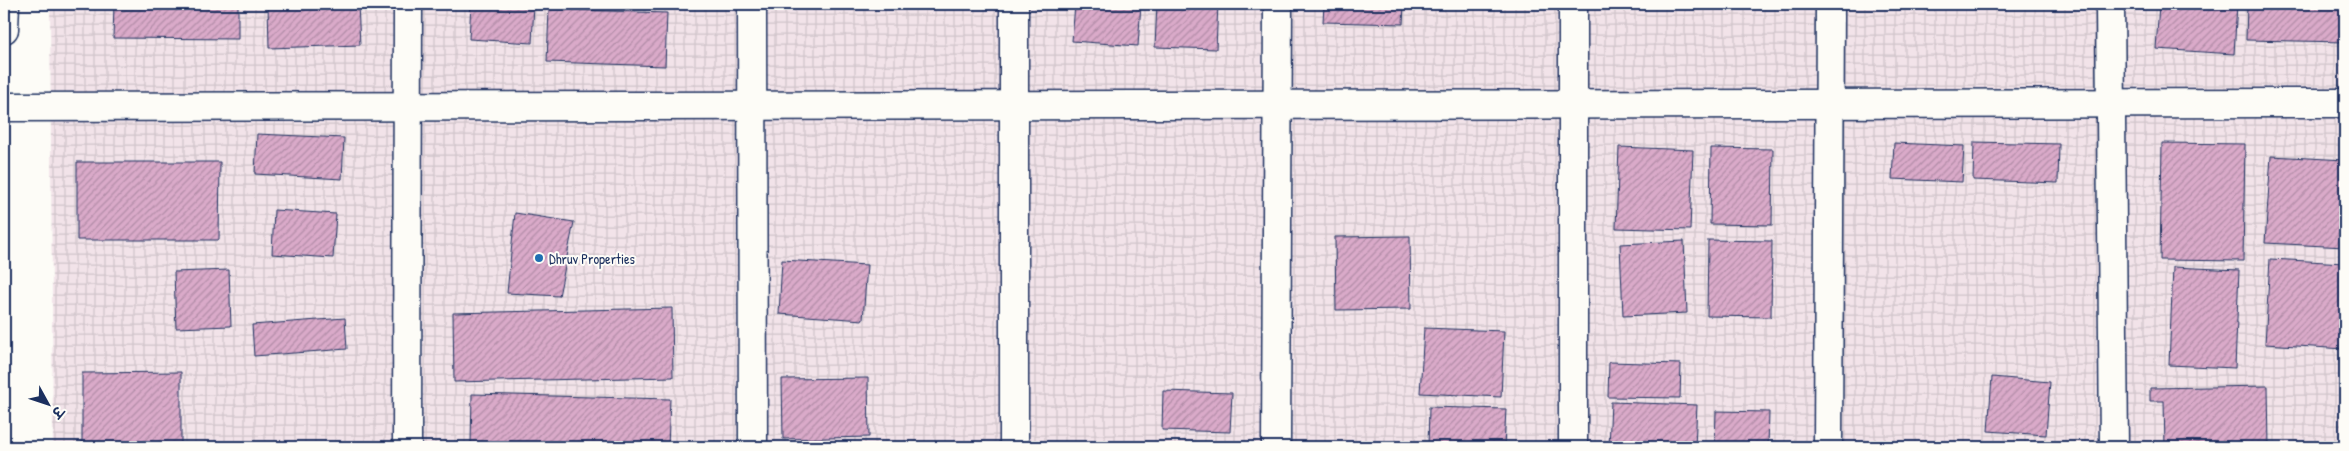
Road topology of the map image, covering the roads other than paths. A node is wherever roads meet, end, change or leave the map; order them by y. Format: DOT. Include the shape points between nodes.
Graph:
graph roads {
  1 [pos="5,4"];
  2 [pos="408,4"];
  3 [pos="752,4"];
  4 [pos="1014,4"];
  5 [pos="1278,4"];
  6 [pos="1573,4"];
  7 [pos="1830,4"];
  8 [pos="2110,4"];
  9 [pos="4,29"];
  10 [pos="1014,104"];
  11 [pos="1278,104"];
  12 [pos="1573,104"];
  13 [pos="1830,104"];
  14 [pos="2110,104"];
  15 [pos="2345,104"];
  16 [pos="408,105"];
  17 [pos="752,105"];
  18 [pos="4,106"];
  19 [pos="407,447"];
  20 [pos="753,447"];
  21 [pos="1014,447"];
  22 [pos="1276,447"];
  23 [pos="1573,447"];
  24 [pos="1828,447"];
  25 [pos="2114,447"];
  1 -- 9 [label="street"];
  2 -- 16 [label="street"];
  3 -- 17 [label="street"];
  4 -- 10 [label="street"];
  5 -- 11 [label="street"];
  6 -- 12 [label="street"];
  7 -- 13 [label="street"];
  8 -- 14 [label="street"];
  10 -- 11 [label="street"];
  10 -- 17 [label="street"];
  10 -- 21 [label="street"];
  11 -- 12 [label="street"];
  11 -- 22 [label="street"];
  12 -- 13 [label="street"];
  12 -- 23 [label="street"];
  13 -- 14 [label="street"];
  13 -- 24 [label="street"];
  14 -- 15 [label="street"];
  14 -- 25 [label="street"];
  16 -- 17 [label="street"];
  16 -- 18 [label="street"];
  16 -- 19 [label="street"];
  17 -- 20 [label="street"];
}
